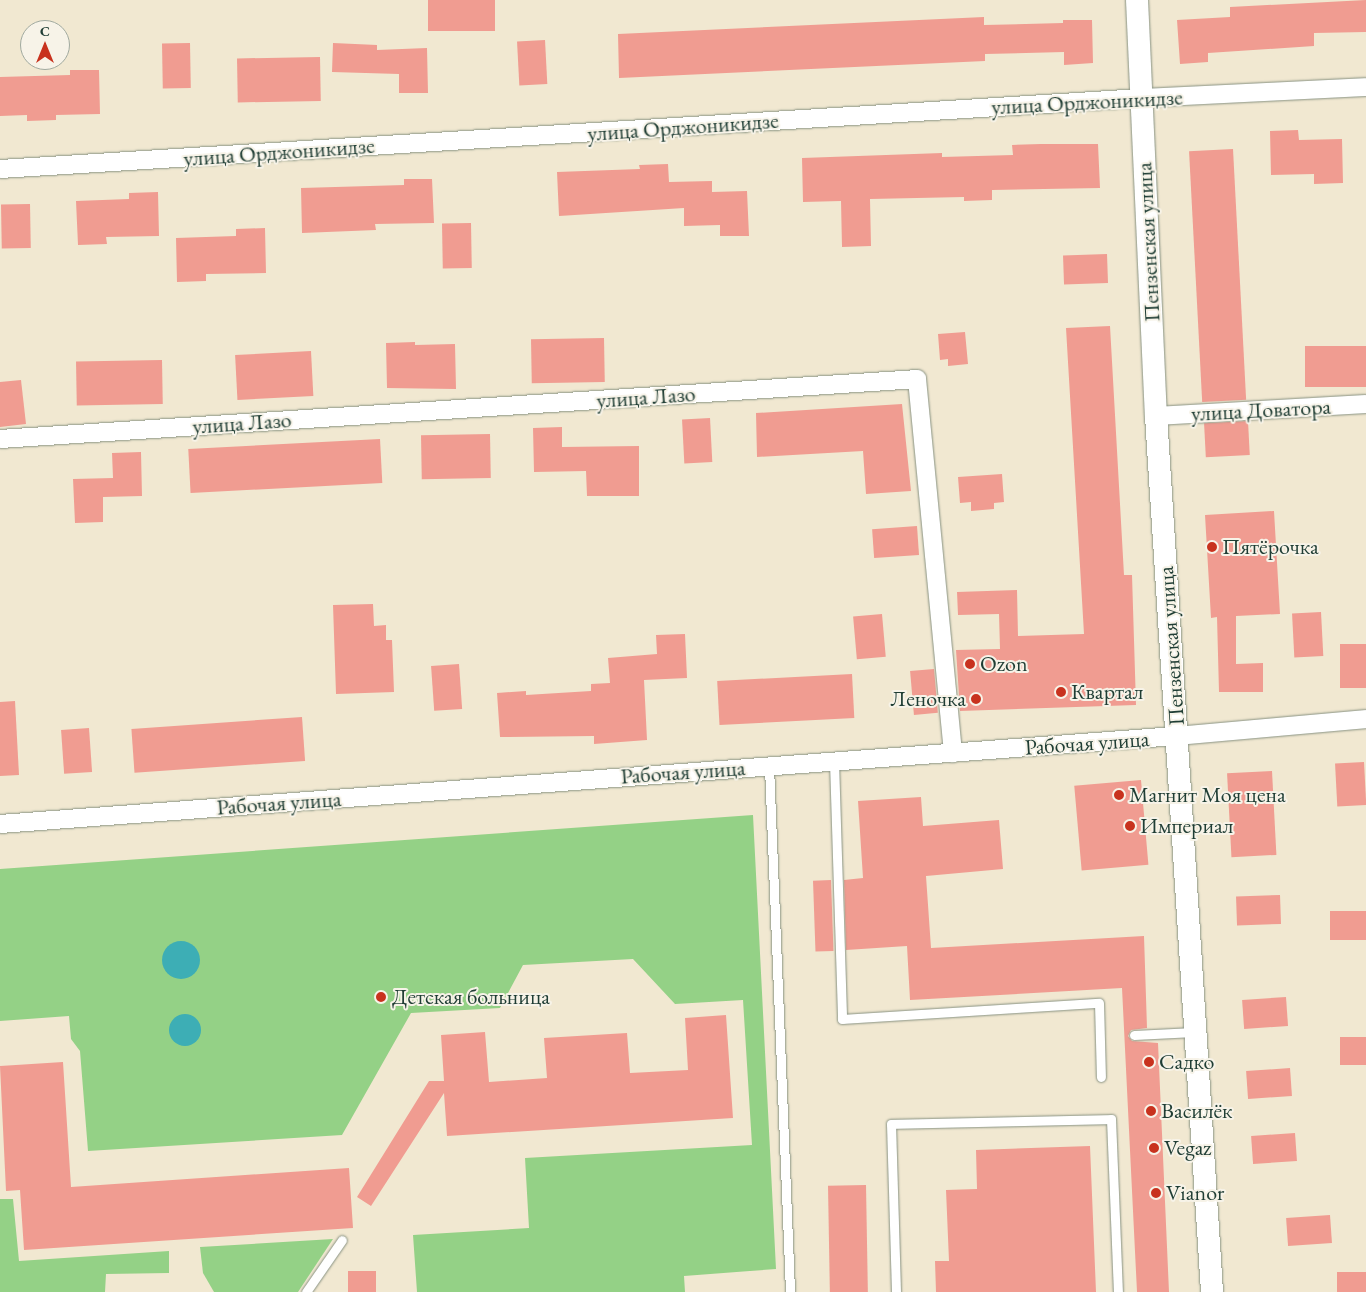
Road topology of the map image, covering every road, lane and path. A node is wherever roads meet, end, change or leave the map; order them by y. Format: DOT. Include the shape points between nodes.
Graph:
graph roads {
  1 [pos="1137,0"];
  2 [pos="1366,87"];
  3 [pos="1142,98"];
  4 [pos="0,169"];
  5 [pos="1366,404"];
  6 [pos="1156,416"];
  7 [pos="0,439"];
  8 [pos="1366,719"];
  9 [pos="1177,736"];
  10 [pos="953,753"];
  11 [pos="834,761"];
  12 [pos="769,766"];
  13 [pos="0,824"];
  14 [pos="1196,1032"];
  15 [pos="1134,1035"];
  16 [pos="1101,1077"];
  17 [pos="342,1240"];
  18 [pos="306,1292"];
  19 [pos="790,1292"];
  20 [pos="896,1292"];
  21 [pos="1118,1292"];
  22 [pos="1212,1292"];
  1 -- 3 [label="street, Пензенская улица"];
  2 -- 3 [label="street, улица Орджоникидзе"];
  3 -- 4 [label="street, улица Орджоникидзе"];
  3 -- 6 [label="street, Пензенская улица"];
  5 -- 6 [label="street, улица Доватора"];
  6 -- 9 [label="street, Пензенская улица"];
  7 -- 10 [label="street, улица Лазо" via="917,379"];
  8 -- 9 [label="street, Рабочая улица"];
  9 -- 10 [label="street, Рабочая улица"];
  9 -- 14 [label="street, Пензенская улица"];
  10 -- 11 [label="street, Рабочая улица"];
  11 -- 12 [label="street, Рабочая улица"];
  11 -- 16 [label="lane" via="842,1019 1099,1003"];
  12 -- 13 [label="street, Рабочая улица"];
  12 -- 19 [label="lane"];
  14 -- 15 [label="lane"];
  14 -- 22 [label="street, Пензенская улица"];
  17 -- 18 [label="lane"];
  20 -- 21 [label="lane" via="891,1124 1111,1119"];
}
